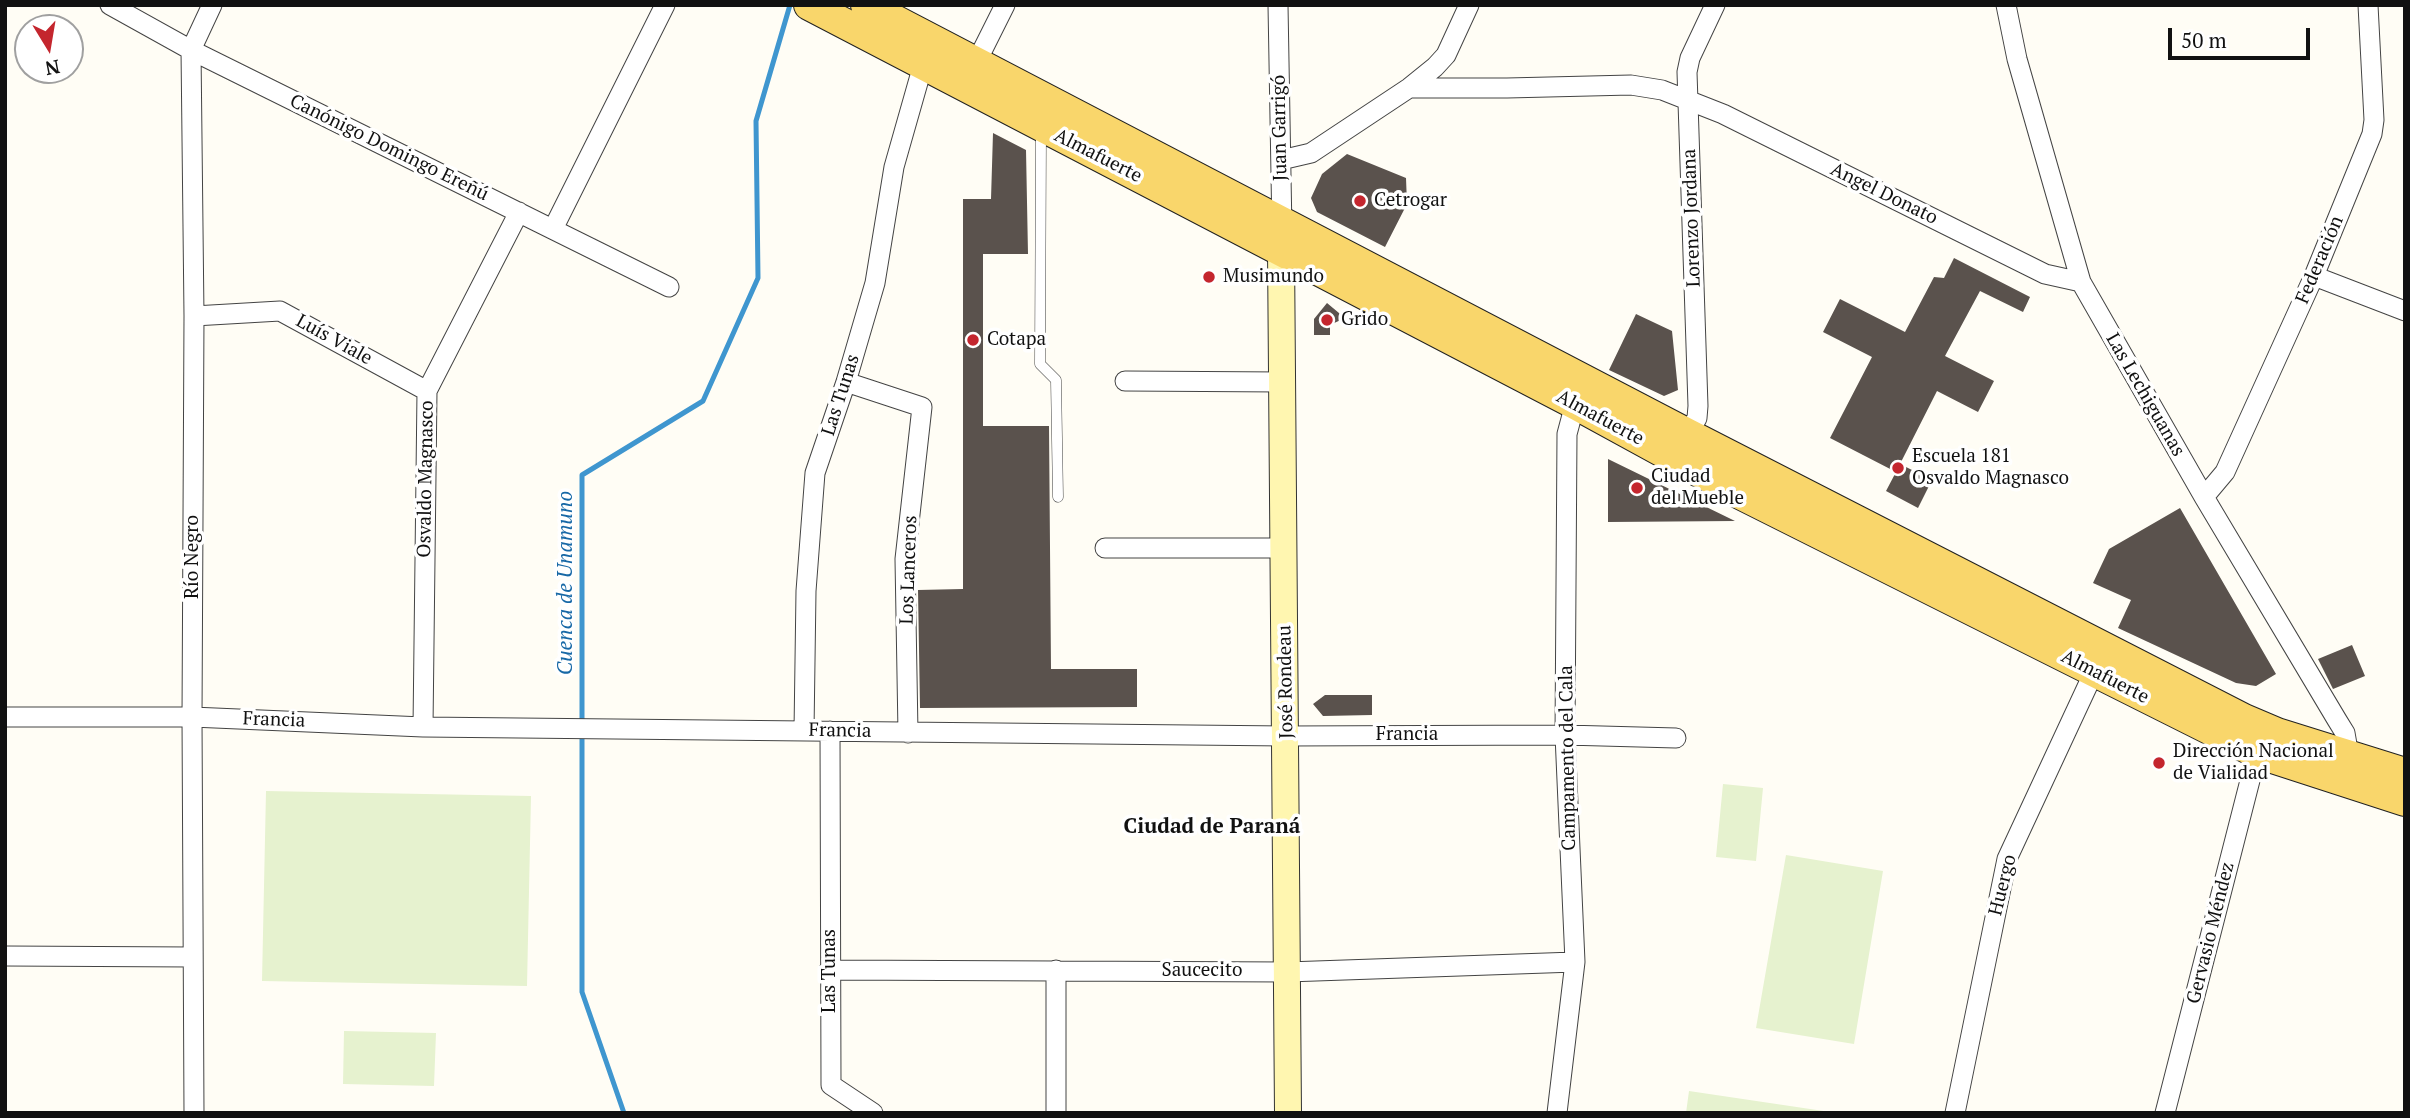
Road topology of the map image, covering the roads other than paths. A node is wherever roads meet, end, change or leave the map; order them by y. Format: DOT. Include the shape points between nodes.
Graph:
graph roads {
  1 [pos="110,5"];
  2 [pos="212,5"];
  3 [pos="665,5"];
  4 [pos="809,5"];
  5 [pos="866,5"];
  6 [pos="1005,5"];
  7 [pos="1278,5"];
  8 [pos="1469,5"];
  9 [pos="1715,5"];
  10 [pos="2006,5"];
  11 [pos="2368,5"];
  12 [pos="191,50"];
  13 [pos="976,62"];
  14 [pos="923,65"];
  15 [pos="1409,88"];
  16 [pos="1688,100"];
  17 [pos="1041,126"];
  18 [pos="1281,160"];
  19 [pos="519,212"];
  20 [pos="553,229"];
  21 [pos="1282,237"];
  22 [pos="2314,276"];
  23 [pos="2081,282"];
  24 [pos="669,287"];
  25 [pos="2405,311"];
  26 [pos="194,316"];
  27 [pos="1125,381"];
  28 [pos="1282,382"];
  29 [pos="846,383"];
  30 [pos="427,391"];
  31 [pos="1575,404"];
  32 [pos="1688,434"];
  33 [pos="1058,497"];
  34 [pos="2204,497"];
  35 [pos="1105,548"];
  36 [pos="1283,548"];
  37 [pos="2094,672"];
  38 [pos="192,717"];
  39 [pos="5,718"];
  40 [pos="423,727"];
  41 [pos="804,731"];
  42 [pos="830,731"];
  43 [pos="908,733"];
  44 [pos="1565,735"];
  45 [pos="1286,736"];
  46 [pos="1676,738"];
  47 [pos="2257,753"];
  48 [pos="2349,756"];
  49 [pos="2404,779"];
  50 [pos="5,956"];
  51 [pos="192,957"];
  52 [pos="1575,962"];
  53 [pos="829,970"];
  54 [pos="1056,970"];
  55 [pos="1287,972"];
  56 [pos="194,1113"];
  57 [pos="873,1113"];
  58 [pos="1056,1113"];
  59 [pos="1288,1113"];
  60 [pos="1557,1113"];
  61 [pos="1955,1113"];
  62 [pos="2165,1113"];
  1 -- 12 [label="street, Canónigo Domingo Ereñú"];
  2 -- 12 [label="street, Río Negro"];
  3 -- 20 [label="street"];
  4 -- 14 [label="main road, Almafuerte"];
  5 -- 13 [label="main road, Almafuerte"];
  6 -- 13 [label="street"];
  7 -- 18 [label="street, Juan Garrigó"];
  8 -- 15 [label="street" via="1446,55"];
  9 -- 16 [label="street, Lorenzo Jordana" via="1690,58"];
  10 -- 23 [label="street, Las Lechiguanas"];
  11 -- 22 [label="street, Federación" via="2372,134"];
  12 -- 19 [label="street, Canónigo Domingo Ereñú"];
  12 -- 26 [label="street, Río Negro"];
  13 -- 21 [label="main road, Almafuerte"];
  14 -- 17 [label="main road, Almafuerte"];
  14 -- 29 [label="street, Las Tunas" via="894,167 875,283"];
  15 -- 16 [label="street, Angel Donato" via="1631,86 1662,90"];
  15 -- 18 [label="street" via="1311,153"];
  16 -- 23 [label="street, Angel Donato" via="2045,274"];
  16 -- 32 [label="street, Lorenzo Jordana" via="1698,406"];
  17 -- 21 [label="main road, Almafuerte"];
  17 -- 33 [label="lane" via="1040,364 1056,380"];
  18 -- 21 [label="street, Juan Garrigó"];
  19 -- 20 [label="street, Canónigo Domingo Ereñú"];
  19 -- 30 [label="street, Osvaldo Magnasco"];
  20 -- 24 [label="street, Canónigo Domingo Ereñú"];
  21 -- 28 [label="street, José Rondeau"];
  21 -- 31 [label="main road, Almafuerte"];
  21 -- 32 [label="main road, Almafuerte"];
  22 -- 25 [label="street"];
  22 -- 34 [label="street, Federación" via="2225,472"];
  23 -- 34 [label="street, Las Lechiguanas"];
  26 -- 30 [label="street, Luís Viale" via="280,311"];
  26 -- 38 [label="street, Río Negro"];
  27 -- 28 [label="street"];
  28 -- 36 [label="street, José Rondeau"];
  29 -- 41 [label="street, Las Tunas" via="815,473 806,591"];
  29 -- 43 [label="street, Los Lanceros" via="922,407 905,559"];
  30 -- 40 [label="street, Osvaldo Magnasco"];
  31 -- 37 [label="main road, Almafuerte" via="1736,492"];
  31 -- 44 [label="street, Campamento del Cala" via="1567,434"];
  32 -- 48 [label="main road, Almafuerte" via="2244,719"];
  34 -- 48 [label="street, Las Lechiguanas" via="2345,733"];
  35 -- 36 [label="street"];
  36 -- 45 [label="street, José Rondeau"];
  37 -- 47 [label="main road, Almafuerte"];
  37 -- 61 [label="street, Huergo" via="2007,859"];
  38 -- 39 [label="street, Francia"];
  38 -- 40 [label="street, Francia"];
  38 -- 51 [label="street, Río Negro"];
  40 -- 41 [label="street, Francia"];
  41 -- 42 [label="street, Francia"];
  42 -- 43 [label="street, Francia"];
  42 -- 53 [label="street, Las Tunas"];
  43 -- 45 [label="street, Francia"];
  44 -- 45 [label="street, Francia"];
  44 -- 46 [label="street, Francia"];
  44 -- 52 [label="street, Campamento del Cala"];
  45 -- 55 [label="street, José Rondeau"];
  47 -- 49 [label="main road, Almafuerte"];
  47 -- 62 [label="street, Gervasio Méndez"];
  48 -- 49 [label="main road, Almafuerte"];
  50 -- 51 [label="street"];
  51 -- 56 [label="street, Río Negro"];
  52 -- 55 [label="street, Saucecito"];
  52 -- 60 [label="street, Campamento del Cala"];
  53 -- 54 [label="street, Saucecito"];
  53 -- 57 [label="street, Las Tunas" via="831,1085"];
  54 -- 55 [label="street, Saucecito"];
  54 -- 58 [label="street"];
  55 -- 59 [label="street, José Rondeau"];
}
